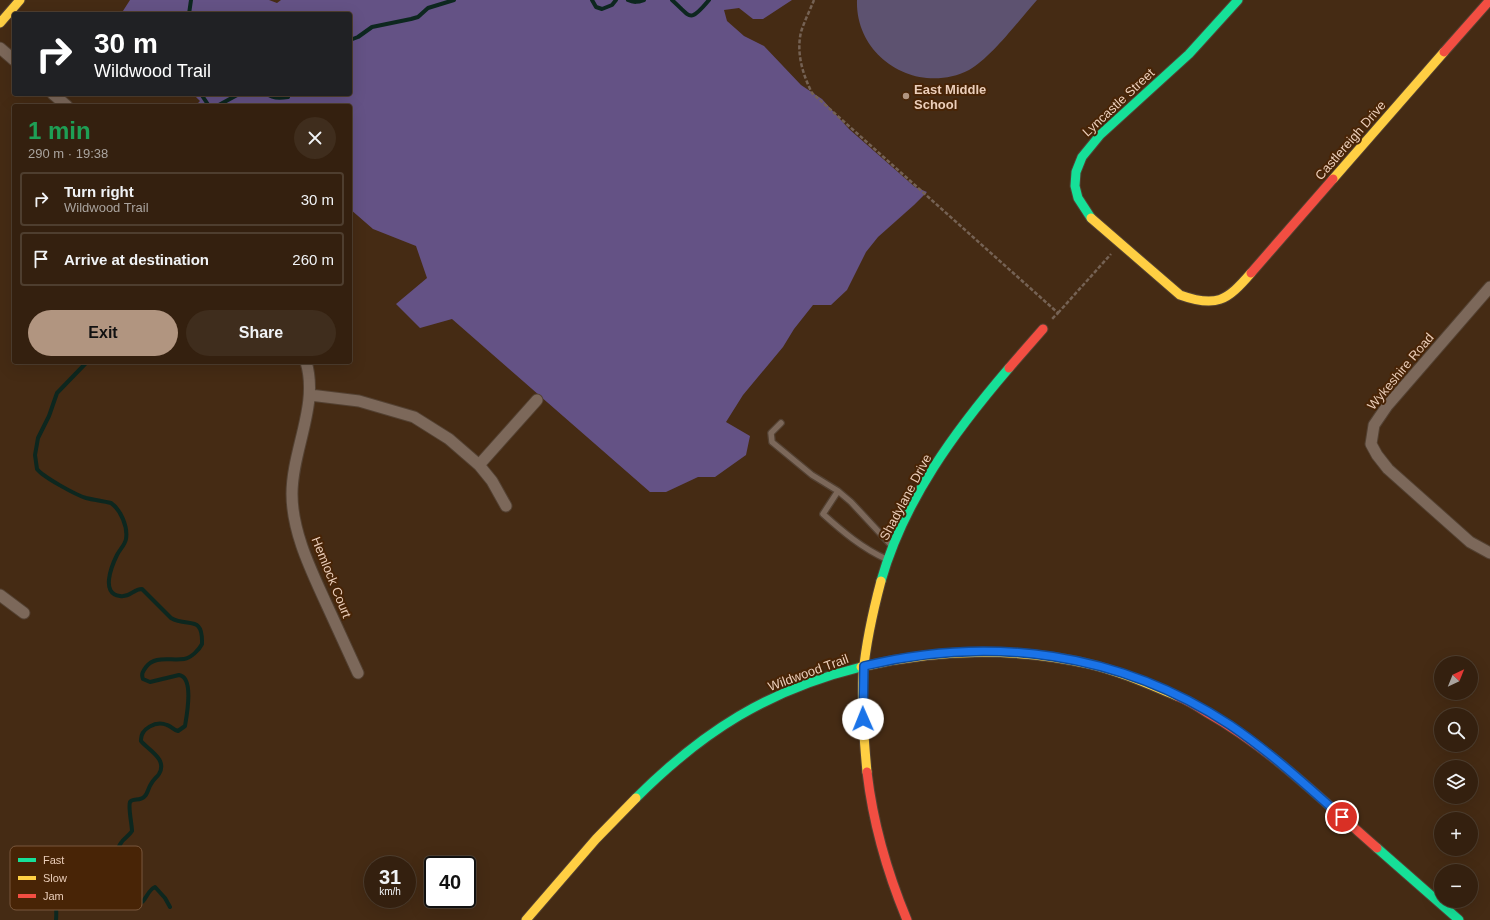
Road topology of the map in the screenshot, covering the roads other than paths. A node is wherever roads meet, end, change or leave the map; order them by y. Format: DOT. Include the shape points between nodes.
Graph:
graph roads {
  1 [pos="20,0"];
  2 [pos="1238,0"];
  3 [pos="1490,0"];
  4 [pos="0,23"];
  5 [pos="0,48"];
  6 [pos="12,58"];
  7 [pos="55,96"];
  8 [pos="65,104"];
  9 [pos="1490,287"];
  10 [pos="1229,296"];
  11 [pos="1043,329"];
  12 [pos="307,364"];
  13 [pos="310,395"];
  14 [pos="537,400"];
  15 [pos="780,423"];
  16 [pos="479,466"];
  17 [pos="838,491"];
  18 [pos="506,506"];
  19 [pos="892,547"];
  20 [pos="1490,553"];
  21 [pos="887,560"];
  22 [pos="0,595"];
  23 [pos="24,613"];
  24 [pos="864,666"];
  25 [pos="358,673"];
  26 [pos="526,920"];
  27 [pos="907,920"];
  28 [pos="1459,920"];
  1 -- 4 [label="street"];
  2 -- 10 [label="street, Lyncastle Street" via="1203,40 1089,146 1079,163 1074,186 1081,205 1090,217 1180,295 1197,302 1214,302"];
  3 -- 10 [label="street, Castlereigh Drive"];
  5 -- 6 [label="street"];
  7 -- 8 [label="street"];
  9 -- 20 [label="street, Wykeshire Road" via="1387,406 1374,425 1371,444 1388,469 1470,542"];
  11 -- 19 [label="street, Shadylane Drive" via="985,396 954,437 922,487"];
  12 -- 13 [label="street, Hemlock Court"];
  13 -- 16 [label="street" via="359,401 414,417 449,439"];
  13 -- 25 [label="street, Hemlock Court" via="293,470 292,495 297,526 308,564"];
  14 -- 16 [label="street"];
  15 -- 17 [label="lane" via="771,433 772,442 812,475"];
  16 -- 18 [label="street" via="492,481"];
  17 -- 19 [label="lane"];
  17 -- 21 [label="lane" via="823,514 867,550"];
  19 -- 21 [label="street, Shadylane Drive"];
  21 -- 24 [label="street, Shadylane Drive" via="875,604"];
  22 -- 23 [label="street"];
  24 -- 26 [label="street, Wildwood Trail" via="812,682 760,704 706,737 632,801"];
  24 -- 27 [label="street, Shadylane Drive" via="864,726 872,808 882,851"];
  24 -- 28 [label="street, Wildwood Trail" via="927,654 975,650 1009,652 1084,662 1161,688 1219,719 1255,743"];
}
